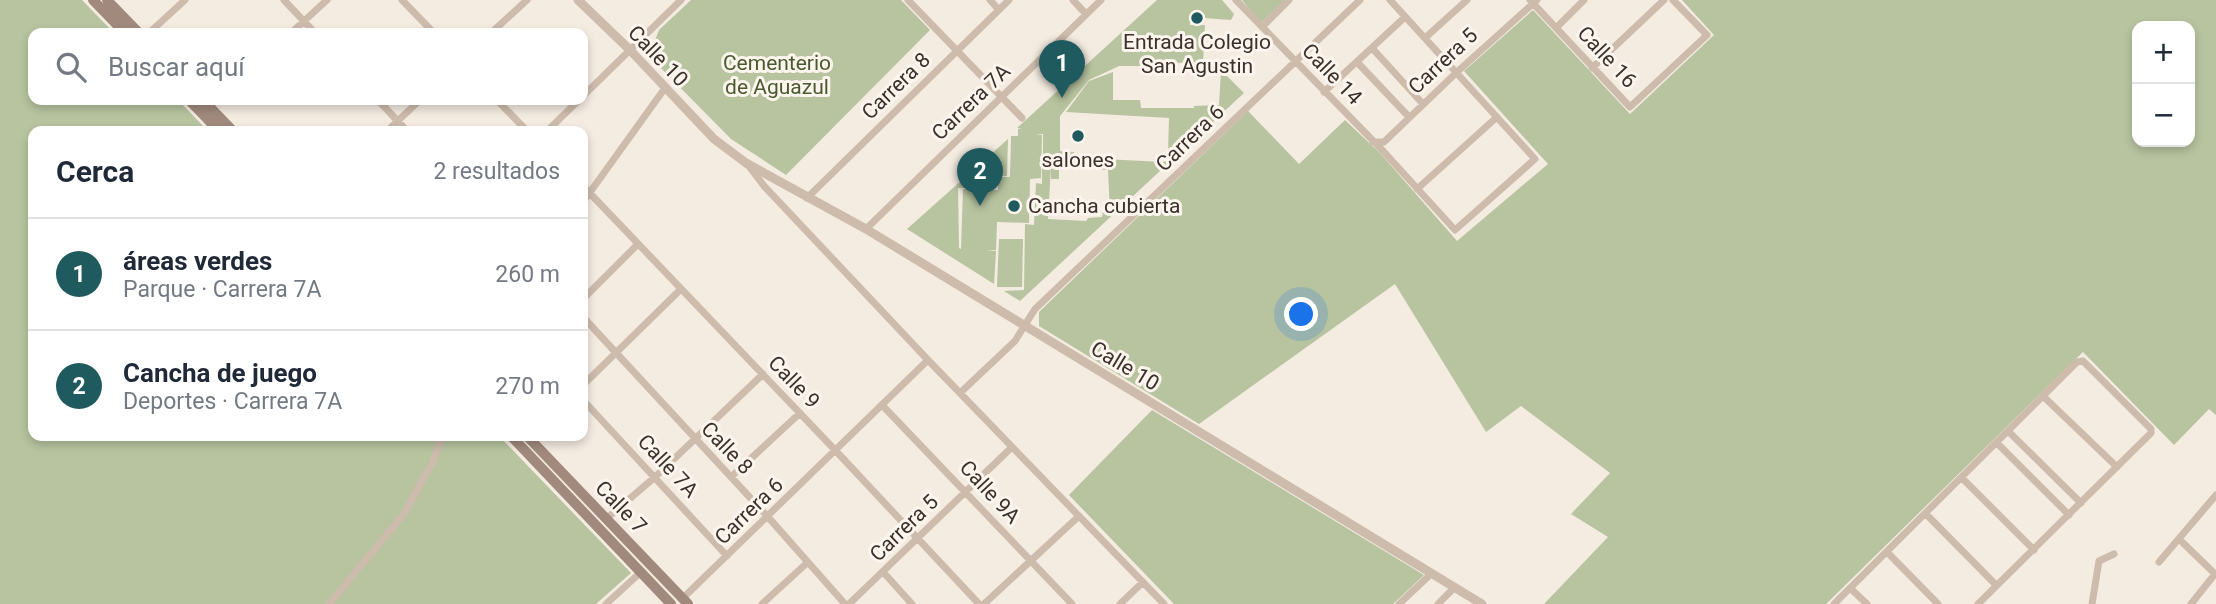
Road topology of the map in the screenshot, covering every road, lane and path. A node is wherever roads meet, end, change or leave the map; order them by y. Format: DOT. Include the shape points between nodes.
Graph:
graph roads {
  1 [pos="93,0"];
  2 [pos="107,0"];
  3 [pos="185,0"];
  4 [pos="284,0"];
  5 [pos="327,0"];
  6 [pos="402,0"];
  7 [pos="527,0"];
  8 [pos="578,0"];
  9 [pos="681,0"];
  10 [pos="908,0"];
  11 [pos="990,0"];
  12 [pos="1009,0"];
  13 [pos="1073,0"];
  14 [pos="1101,0"];
  15 [pos="1236,0"];
  16 [pos="1289,0"];
  17 [pos="1360,0"];
  18 [pos="1390,0"];
  19 [pos="1584,0"];
  20 [pos="1664,0"];
  21 [pos="1673,0"];
  22 [pos="1533,1"];
  23 [pos="1460,2"];
  24 [pos="999,10"];
  25 [pos="1086,15"];
  26 [pos="1405,16"];
  27 [pos="304,22"];
  28 [pos="1262,27"];
  29 [pos="120,28"];
  30 [pos="134,28"];
  31 [pos="154,28"];
  32 [pos="297,28"];
  33 [pos="310,28"];
  34 [pos="429,28"];
  35 [pos="496,28"];
  36 [pos="1556,28"];
  37 [pos="1425,37"];
  38 [pos="1372,48"];
  39 [pos="629,50"];
  40 [pos="957,51"];
  41 [pos="1296,62"];
  42 [pos="1357,62"];
  43 [pos="1592,68"];
  44 [pos="1457,72"];
  45 [pos="665,88"];
  46 [pos="588,91"];
  47 [pos="1324,92"];
  48 [pos="1002,96"];
  49 [pos="1423,104"];
  50 [pos="208,105"];
  51 [pos="382,105"];
  52 [pos="415,105"];
  53 [pos="502,105"];
  54 [pos="574,105"];
  55 [pos="1409,117"];
  56 [pos="1497,117"];
  57 [pos="1022,118"];
  58 [pos="397,121"];
  59 [pos="217,126"];
  60 [pos="228,126"];
  61 [pos="392,126"];
  62 [pos="402,126"];
  63 [pos="522,126"];
  64 [pos="552,126"];
  65 [pos="1373,142"];
  66 [pos="746,163"];
  67 [pos="1418,189"];
  68 [pos="590,193"];
  69 [pos="588,196"];
  70 [pos="807,198"];
  71 [pos="866,229"];
  72 [pos="638,244"];
  73 [pos="681,289"];
  74 [pos="588,294"];
  75 [pos="588,322"];
  76 [pos="1025,325"];
  77 [pos="616,353"];
  78 [pos="928,360"];
  79 [pos="763,374"];
  80 [pos="588,380"];
  81 [pos="960,393"];
  82 [pos="2044,397"];
  83 [pos="588,405"];
  84 [pos="882,405"];
  85 [pos="800,413"];
  86 [pos="2008,431"];
  87 [pos="694,439"];
  88 [pos="440,441"];
  89 [pos="516,441"];
  90 [pos="532,441"];
  91 [pos="1997,443"];
  92 [pos="1012,447"];
  93 [pos="835,450"];
  94 [pos="2117,467"];
  95 [pos="655,477"];
  96 [pos="731,477"];
  97 [pos="1962,478"];
  98 [pos="966,492"];
  99 [pos="2216,495"];
  100 [pos="2081,503"];
  101 [pos="1926,514"];
  102 [pos="2069,515"];
  103 [pos="1079,516"];
  104 [pos="768,517"];
  105 [pos="606,519"];
  106 [pos="919,538"];
  107 [pos="2179,540"];
  108 [pos="2034,550"];
  109 [pos="1886,552"];
  110 [pos="2114,554"];
  111 [pos="727,556"];
  112 [pos="1030,561"];
  113 [pos="808,562"];
  114 [pos="2158,562"];
  115 [pos="641,572"];
  116 [pos="884,573"];
  117 [pos="1432,573"];
  118 [pos="2215,573"];
  119 [pos="1143,582"];
  120 [pos="1996,585"];
  121 [pos="1455,587"];
  122 [pos="1850,588"];
  123 [pos="685,601"];
  124 [pos="329,604"];
  125 [pos="606,604"];
  126 [pos="671,604"];
  127 [pos="762,604"];
  128 [pos="847,604"];
  129 [pos="912,604"];
  130 [pos="981,604"];
  131 [pos="1072,604"];
  132 [pos="1120,604"];
  133 [pos="1164,604"];
  134 [pos="1399,604"];
  135 [pos="1438,604"];
  136 [pos="1482,604"];
  137 [pos="1834,604"];
  138 [pos="1867,604"];
  139 [pos="1938,604"];
  140 [pos="1978,604"];
  141 [pos="2092,604"];
  142 [pos="2191,604"];
  1 -- 29 [label="main road"];
  2 -- 30 [label="main road"];
  3 -- 31 [label="street"];
  4 -- 27 [label="street"];
  5 -- 27 [label="street"];
  6 -- 34 [label="street"];
  7 -- 35 [label="street"];
  8 -- 39 [label="street, Calle 10"];
  9 -- 39 [label="street"];
  10 -- 40 [label="street"];
  11 -- 24 [label="street"];
  12 -- 24 [label="street, Carrera 8"];
  13 -- 25 [label="street"];
  14 -- 25 [label="street, Carrera 7A"];
  15 -- 28 [label="street, Calle 14"];
  16 -- 28 [label="street"];
  17 -- 41 [label="street, Carrera 6"];
  18 -- 26 [label="street"];
  19 -- 36 [label="street"];
  20 -- 43 [label="street"];
  21 -- 43 [label="street, Calle 16" via="1707,35 1630,107"];
  22 -- 36 [label="street, Calle 16"];
  22 -- 44 [label="street, Carrera 5"];
  23 -- 37 [label="street"];
  24 -- 40 [label="street, Carrera 8"];
  25 -- 48 [label="street, Carrera 7A"];
  26 -- 37 [label="street"];
  26 -- 38 [label="street"];
  27 -- 32 [label="street"];
  27 -- 33 [label="street"];
  28 -- 41 [label="street, Calle 14"];
  36 -- 43 [label="street, Calle 16"];
  37 -- 44 [label="street"];
  38 -- 42 [label="street"];
  38 -- 49 [label="street"];
  39 -- 45 [label="street, Calle 10"];
  39 -- 46 [label="street"];
  40 -- 48 [label="street"];
  40 -- 70 [label="street, Carrera 8"];
  41 -- 47 [label="street, Calle 14"];
  41 -- 76 [label="street, Carrera 6" via="1035,309"];
  42 -- 47 [label="street"];
  42 -- 55 [label="street"];
  44 -- 49 [label="street, Carrera 5"];
  44 -- 56 [label="street"];
  45 -- 66 [label="street, Calle 10"];
  45 -- 68 [label="street"];
  47 -- 65 [label="street, Calle 14"];
  48 -- 57 [label="street"];
  48 -- 71 [label="street, Carrera 7A"];
  49 -- 55 [label="street, Carrera 5"];
  50 -- 59 [label="main road"];
  50 -- 60 [label="main road"];
  51 -- 58 [label="street"];
  52 -- 58 [label="street"];
  53 -- 63 [label="street"];
  54 -- 64 [label="street"];
  55 -- 65 [label="street, Carrera 5" via="1384,142"];
  56 -- 67 [label="street"];
  56 -- 67 [label="street, Calle 14" via="1535,159 1455,230"];
  58 -- 61 [label="street"];
  58 -- 62 [label="street"];
  65 -- 67 [label="street, Calle 14"];
  66 -- 70 [label="street, Calle 10"];
  66 -- 78 [label="street, Calle 10"];
  68 -- 69 [label="street"];
  68 -- 72 [label="street, Calle 9"];
  70 -- 71 [label="street, Calle 10"];
  71 -- 76 [label="street, Calle 10"];
  72 -- 73 [label="street, Calle 9"];
  72 -- 74 [label="street"];
  73 -- 77 [label="street"];
  73 -- 79 [label="street, Calle 9"];
  75 -- 77 [label="street, Calle 8"];
  76 -- 81 [label="street, Carrera 6" via="1015,341"];
  76 -- 117 [label="street, Calle 10"];
  77 -- 80 [label="street"];
  77 -- 87 [label="street, Calle 8"];
  78 -- 81 [label="street, Calle 10"];
  78 -- 84 [label="street, Carrera 6"];
  79 -- 85 [label="street, Calle 9"];
  79 -- 87 [label="street"];
  81 -- 92 [label="street, Calle 10"];
  82 -- 86 [label="street"];
  82 -- 94 [label="street"];
  82 -- 94 [label="street" via="2083,361 2151,429"];
  83 -- 95 [label="street, Calle 7A"];
  84 -- 93 [label="street, Carrera 6"];
  84 -- 98 [label="street, Calle 9A"];
  85 -- 93 [label="street, Calle 9"];
  85 -- 96 [label="street"];
  86 -- 91 [label="street"];
  86 -- 100 [label="street"];
  87 -- 95 [label="street"];
  87 -- 96 [label="street, Calle 8"];
  88 -- 124 [label="street" via="403,515"];
  89 -- 115 [label="main road, Calle 7"];
  90 -- 105 [label="main road, Calle 7"];
  91 -- 97 [label="street"];
  91 -- 102 [label="street"];
  92 -- 98 [label="street, Carrera 5"];
  92 -- 103 [label="street, Calle 10"];
  93 -- 104 [label="street, Carrera 6"];
  93 -- 106 [label="street, Calle 9"];
  94 -- 100 [label="street"];
  95 -- 105 [label="street"];
  95 -- 111 [label="street, Calle 7A"];
  96 -- 104 [label="street, Calle 8"];
  97 -- 101 [label="street"];
  97 -- 108 [label="street"];
  98 -- 106 [label="street, Carrera 5"];
  98 -- 112 [label="street, Calle 9A"];
  99 -- 107 [label="street"];
  100 -- 102 [label="street"];
  101 -- 109 [label="street"];
  101 -- 120 [label="street"];
  102 -- 108 [label="street"];
  103 -- 112 [label="street"];
  103 -- 119 [label="street, Calle 10"];
  104 -- 111 [label="street, Carrera 6"];
  104 -- 113 [label="street, Calle 8"];
  105 -- 123 [label="main road, Calle 7"];
  106 -- 116 [label="street, Carrera 5"];
  106 -- 130 [label="street, Calle 9"];
  107 -- 114 [label="street"];
  107 -- 118 [label="street"];
  108 -- 120 [label="street"];
  109 -- 122 [label="street"];
  109 -- 139 [label="street"];
  110 -- 141 [label="street" via="2099,561"];
  111 -- 123 [label="street, Carrera 6"];
  112 -- 130 [label="street"];
  112 -- 131 [label="street, Calle 9A"];
  113 -- 127 [label="street"];
  113 -- 128 [label="street, Calle 8"];
  115 -- 125 [label="street"];
  115 -- 126 [label="main road, Calle 7"];
  116 -- 128 [label="street, Carrera 5"];
  116 -- 129 [label="street"];
  117 -- 121 [label="street, Calle 10"];
  117 -- 134 [label="street"];
  118 -- 142 [label="street"];
  119 -- 132 [label="street"];
  119 -- 133 [label="street, Calle 10"];
  120 -- 140 [label="street"];
  121 -- 135 [label="street"];
  121 -- 136 [label="street, Calle 10"];
  122 -- 137 [label="street"];
  122 -- 138 [label="street"];
}
